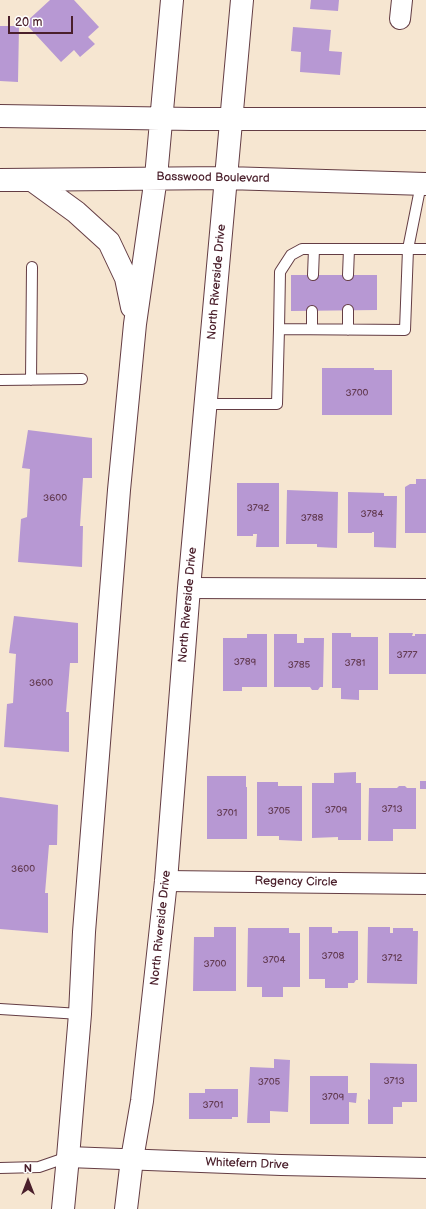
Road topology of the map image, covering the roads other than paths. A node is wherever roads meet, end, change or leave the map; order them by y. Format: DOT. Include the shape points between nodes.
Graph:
graph roads {
  1 [pos="172,0"];
  2 [pos="242,0"];
  3 [pos="0,116"];
  4 [pos="160,118"];
  5 [pos="230,119"];
  6 [pos="426,119"];
  7 [pos="156,177"];
  8 [pos="226,178"];
  9 [pos="0,180"];
  10 [pos="32,180"];
  11 [pos="424,184"];
  12 [pos="314,249"];
  13 [pos="349,249"];
  14 [pos="408,249"];
  15 [pos="426,249"];
  16 [pos="32,266"];
  17 [pos="313,275"];
  18 [pos="348,275"];
  19 [pos="348,310"];
  20 [pos="312,311"];
  21 [pos="135,324"];
  22 [pos="279,329"];
  23 [pos="312,329"];
  24 [pos="348,330"];
  25 [pos="82,379"];
  26 [pos="0,380"];
  27 [pos="32,380"];
  28 [pos="206,404"];
  29 [pos="189,588"];
  30 [pos="426,589"];
  31 [pos="166,880"];
  32 [pos="426,884"];
  33 [pos="0,1009"];
  34 [pos="80,1014"];
  35 [pos="68,1157"];
  36 [pos="132,1159"];
  37 [pos="0,1168"];
  38 [pos="426,1168"];
  39 [pos="63,1209"];
  40 [pos="126,1209"];
  1 -- 4 [label="main road"];
  2 -- 5 [label="main road, North Riverside Drive"];
  3 -- 4 [label="main road"];
  4 -- 5 [label="main road"];
  4 -- 7 [label="main road"];
  5 -- 6 [label="main road"];
  5 -- 8 [label="main road, North Riverside Drive"];
  7 -- 8 [label="main road, Basswood Boulevard"];
  7 -- 10 [label="main road, Basswood Boulevard"];
  7 -- 21 [label="main road"];
  8 -- 11 [label="main road, Basswood Boulevard"];
  8 -- 28 [label="main road, North Riverside Drive"];
  9 -- 10 [label="main road, Basswood Boulevard"];
  10 -- 21 [label="main road" via="76,212 109,242 126,278"];
  11 -- 14 [label="lane"];
  12 -- 13 [label="lane"];
  12 -- 17 [label="lane"];
  12 -- 22 [label="lane" via="302,249 291,255 280,272"];
  13 -- 14 [label="lane"];
  13 -- 18 [label="lane"];
  14 -- 15 [label="lane"];
  14 -- 24 [label="lane" via="405,330"];
  16 -- 27 [label="lane"];
  19 -- 24 [label="lane"];
  20 -- 23 [label="lane"];
  21 -- 34 [label="main road" via="85,916"];
  22 -- 23 [label="lane"];
  22 -- 28 [label="lane" via="277,404"];
  23 -- 24 [label="lane"];
  25 -- 27 [label="lane"];
  26 -- 27 [label="lane"];
  28 -- 29 [label="main road, North Riverside Drive"];
  29 -- 30 [label="street"];
  29 -- 31 [label="main road, North Riverside Drive"];
  31 -- 32 [label="street, Regency Circle"];
  31 -- 36 [label="main road, North Riverside Drive" via="142,1101"];
  33 -- 34 [label="lane"];
  34 -- 35 [label="main road"];
  35 -- 36 [label="street, Whitefern Drive"];
  35 -- 37 [label="lane" via="39,1167"];
  35 -- 39 [label="main road"];
  36 -- 38 [label="street, Whitefern Drive"];
  36 -- 40 [label="main road, North Riverside Drive"];
}
